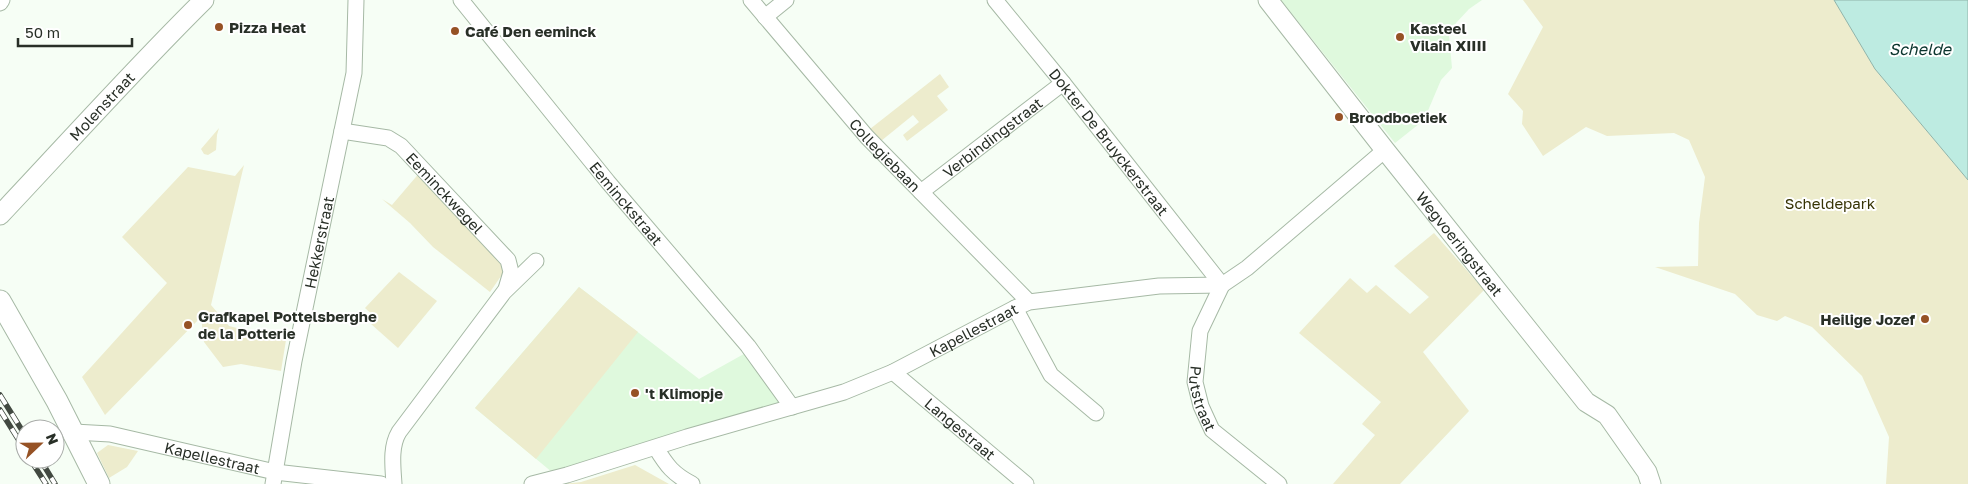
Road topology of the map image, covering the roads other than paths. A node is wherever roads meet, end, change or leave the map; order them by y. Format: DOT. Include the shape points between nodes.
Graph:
graph roads {
  1 [pos="204,0"];
  2 [pos="356,0"];
  3 [pos="461,0"];
  4 [pos="751,0"];
  5 [pos="786,0"];
  6 [pos="995,0"];
  7 [pos="1268,0"];
  8 [pos="764,17"];
  9 [pos="1063,83"];
  10 [pos="342,131"];
  11 [pos="1385,150"];
  12 [pos="921,192"];
  13 [pos="0,215"];
  14 [pos="536,261"];
  15 [pos="1222,285"];
  16 [pos="504,292"];
  17 [pos="0,301"];
  18 [pos="1029,302"];
  19 [pos="1015,308"];
  20 [pos="893,372"];
  21 [pos="792,407"];
  22 [pos="1096,413"];
  23 [pos="74,432"];
  24 [pos="656,448"];
  25 [pos="274,478"];
  26 [pos="99,484"];
  27 [pos="381,484"];
  28 [pos="394,484"];
  29 [pos="532,484"];
  30 [pos="692,484"];
  31 [pos="1026,484"];
  32 [pos="1279,484"];
  33 [pos="1651,484"];
  1 -- 13 [label="street, Molenstraat"];
  2 -- 10 [label="street, Hekkerstraat" via="354,73"];
  3 -- 21 [label="street, Eeminckstraat" via="608,182 748,346"];
  4 -- 8 [label="street, Collegiebaan"];
  5 -- 8 [label="street"];
  6 -- 9 [label="street, Dokter De Bruyckerstraat"];
  7 -- 11 [label="street, Wegvoeringstraat"];
  8 -- 12 [label="street, Collegiebaan" via="867,137"];
  9 -- 12 [label="street, Verbindingstraat"];
  9 -- 15 [label="street, Dokter De Bruyckerstraat"];
  10 -- 16 [label="street, Eeminckwegel" via="388,138 401,146 508,260 511,272"];
  10 -- 25 [label="street, Hekkerstraat" via="294,361"];
  11 -- 15 [label="street" via="1247,268"];
  11 -- 33 [label="street, Wegvoeringstraat" via="1586,402 1607,415 1647,472"];
  12 -- 18 [label="street, Collegiebaan"];
  14 -- 16 [label="street, Eeminckwegel"];
  15 -- 18 [label="street, Kapellestraat" via="1158,286"];
  15 -- 32 [label="street, Putstraat" via="1200,331 1195,382 1201,406 1212,430"];
  16 -- 28 [label="street, Eeminckwegel" via="397,436 393,450"];
  17 -- 23 [label="main road"];
  18 -- 19 [label="street, Kapellestraat"];
  19 -- 20 [label="street, Kapellestraat"];
  19 -- 22 [label="street" via="1051,375"];
  20 -- 21 [label="street, Kapellestraat" via="844,392"];
  20 -- 31 [label="street, Langestraat"];
  21 -- 24 [label="street, Kapellestraat"];
  23 -- 25 [label="street, Kapellestraat" via="110,434"];
  23 -- 26 [label="main road"];
  24 -- 29 [label="street, Kapellestraat"];
  24 -- 30 [label="street" via="667,467"];
  25 -- 27 [label="street, Kapellestraat"];
}
